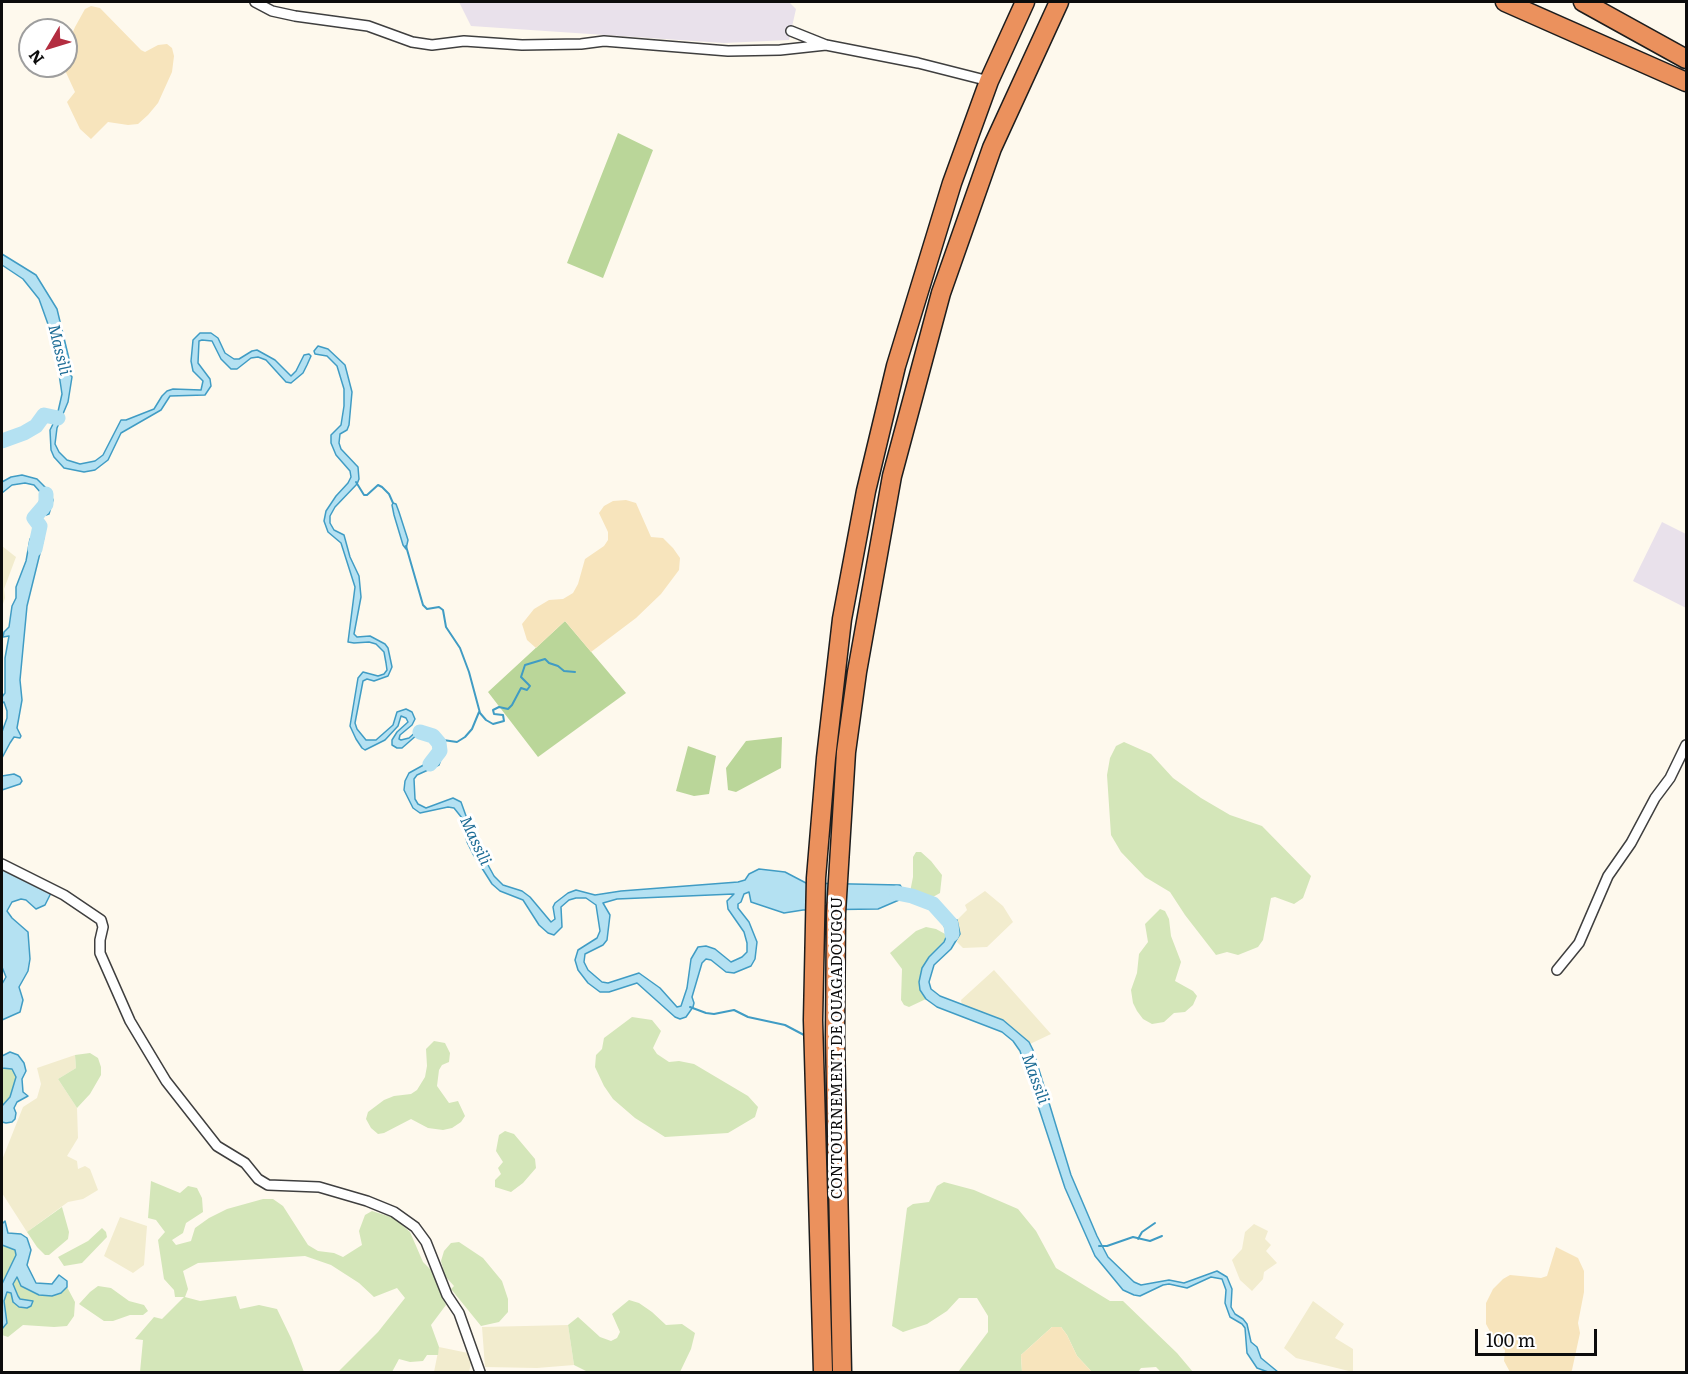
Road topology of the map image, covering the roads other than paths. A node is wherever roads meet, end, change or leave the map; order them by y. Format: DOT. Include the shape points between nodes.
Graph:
graph roads {
  1 [pos="255,2"];
  2 [pos="1025,2"];
  3 [pos="1059,2"];
  4 [pos="1505,2"];
  5 [pos="1583,2"];
  6 [pos="791,31"];
  7 [pos="826,45"];
  8 [pos="1686,58"];
  9 [pos="989,81"];
  10 [pos="1686,82"];
  11 [pos="1686,745"];
  12 [pos="2,864"];
  13 [pos="1557,970"];
  14 [pos="480,1372"];
  15 [pos="823,1372"];
  16 [pos="842,1372"];
  1 -- 7 [label="street" via="272,11 368,26 432,45 464,41 522,45 604,41 733,51"];
  2 -- 9 [label="highway, CONTOURNEMENT DE OUAGADOUGOU"];
  3 -- 16 [label="highway, CONTOURNEMENT DE OUAGADOUGOU" via="992,148 941,293 892,476 857,672 846,752 836,913"];
  4 -- 10 [label="highway"];
  5 -- 8 [label="highway"];
  6 -- 7 [label="street"];
  7 -- 9 [label="street"];
  9 -- 15 [label="highway, CONTOURNEMENT DE OUAGADOUGOU" via="952,183 896,366 866,490 842,619 826,758 815,912 813,1020"];
  11 -- 13 [label="street" via="1670,778 1608,876 1579,943"];
  12 -- 14 [label="street" via="64,895 101,920 100,953 130,1021 166,1081 210,1140 246,1163 268,1185 319,1187 394,1212 415,1227 459,1313"];
}
